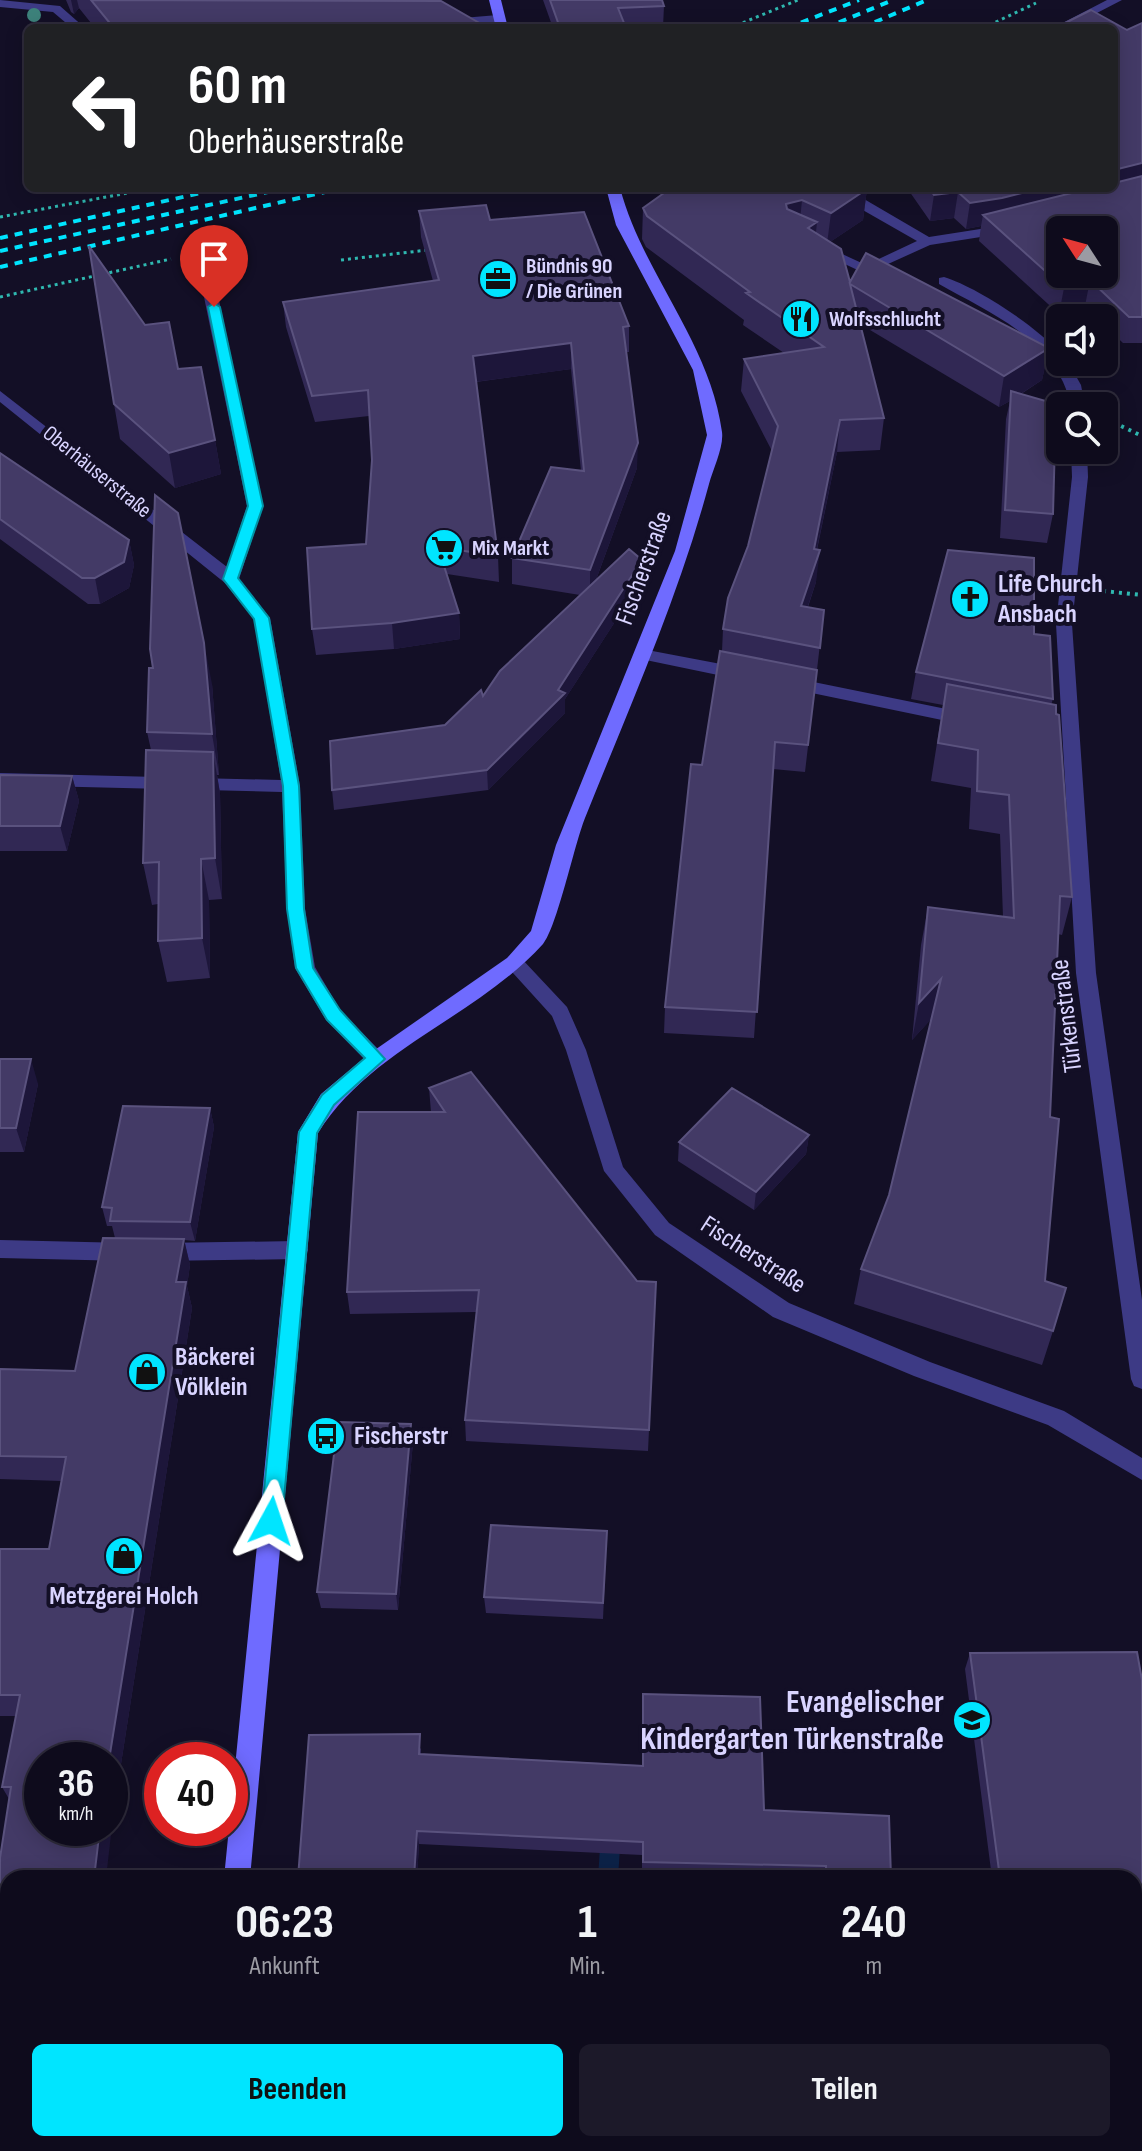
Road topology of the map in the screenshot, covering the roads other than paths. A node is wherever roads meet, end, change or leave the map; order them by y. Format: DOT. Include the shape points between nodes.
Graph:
graph roads {
  1 [pos="495,0"];
  2 [pos="1116,0"];
  3 [pos="0,3"];
  4 [pos="1088,14"];
  5 [pos="1102,21"];
  6 [pos="500,23"];
  7 [pos="74,24"];
  8 [pos="434,24"];
  9 [pos="1067,24"];
  10 [pos="614,192"];
  11 [pos="830,192"];
  12 [pos="865,192"];
  13 [pos="859,202"];
  14 [pos="1027,223"];
  15 [pos="927,241"];
  16 [pos="805,242"];
  17 [pos="203,258"];
  18 [pos="944,281"];
  19 [pos="1078,392"];
  20 [pos="0,395"];
  21 [pos="1080,464"];
  22 [pos="231,579"];
  23 [pos="642,654"];
  24 [pos="978,721"];
  25 [pos="0,779"];
  26 [pos="291,786"];
  27 [pos="514,963"];
  28 [pos="376,1059"];
  29 [pos="0,1249"];
  30 [pos="297,1250"];
  31 [pos="1142,1379"];
  32 [pos="1142,1470"];
  33 [pos="238,1870"];
  1 -- 6 [label="street"];
  2 -- 4 [label="street"];
  3 -- 7 [label="street" via="56,9"];
  4 -- 5 [label="street"];
  4 -- 9 [label="street"];
  6 -- 8 [label="street"];
  10 -- 23 [label="street, Fischerstraße" via="623,225 700,370 715,435 683,551"];
  11 -- 13 [label="street"];
  12 -- 13 [label="street"];
  13 -- 15 [label="street"];
  14 -- 15 [label="street"];
  15 -- 16 [label="street" via="866,270"];
  17 -- 22 [label="street" via="255,506"];
  18 -- 19 [label="street" via="1042,339"];
  20 -- 22 [label="street, Oberhäuserstraße"];
  21 -- 31 [label="street, Türkenstraße" via="1064,624 1064,739 1086,973"];
  22 -- 26 [label="street, Oberhäuserstraße" via="262,618"];
  23 -- 24 [label="street"];
  23 -- 27 [label="street, Fischerstraße" via="565,845 540,934"];
  25 -- 26 [label="street"];
  26 -- 28 [label="street, Oberhäuserstraße" via="296,909 305,968 333,1015"];
  27 -- 28 [label="street, Fischerstraße"];
  27 -- 32 [label="street, Fischerstraße" via="560,1012 614,1171 662,1229 781,1310 1056,1418"];
  28 -- 30 [label="street" via="328,1100 308,1132"];
  29 -- 30 [label="street"];
  30 -- 33 [label="street"];
}
